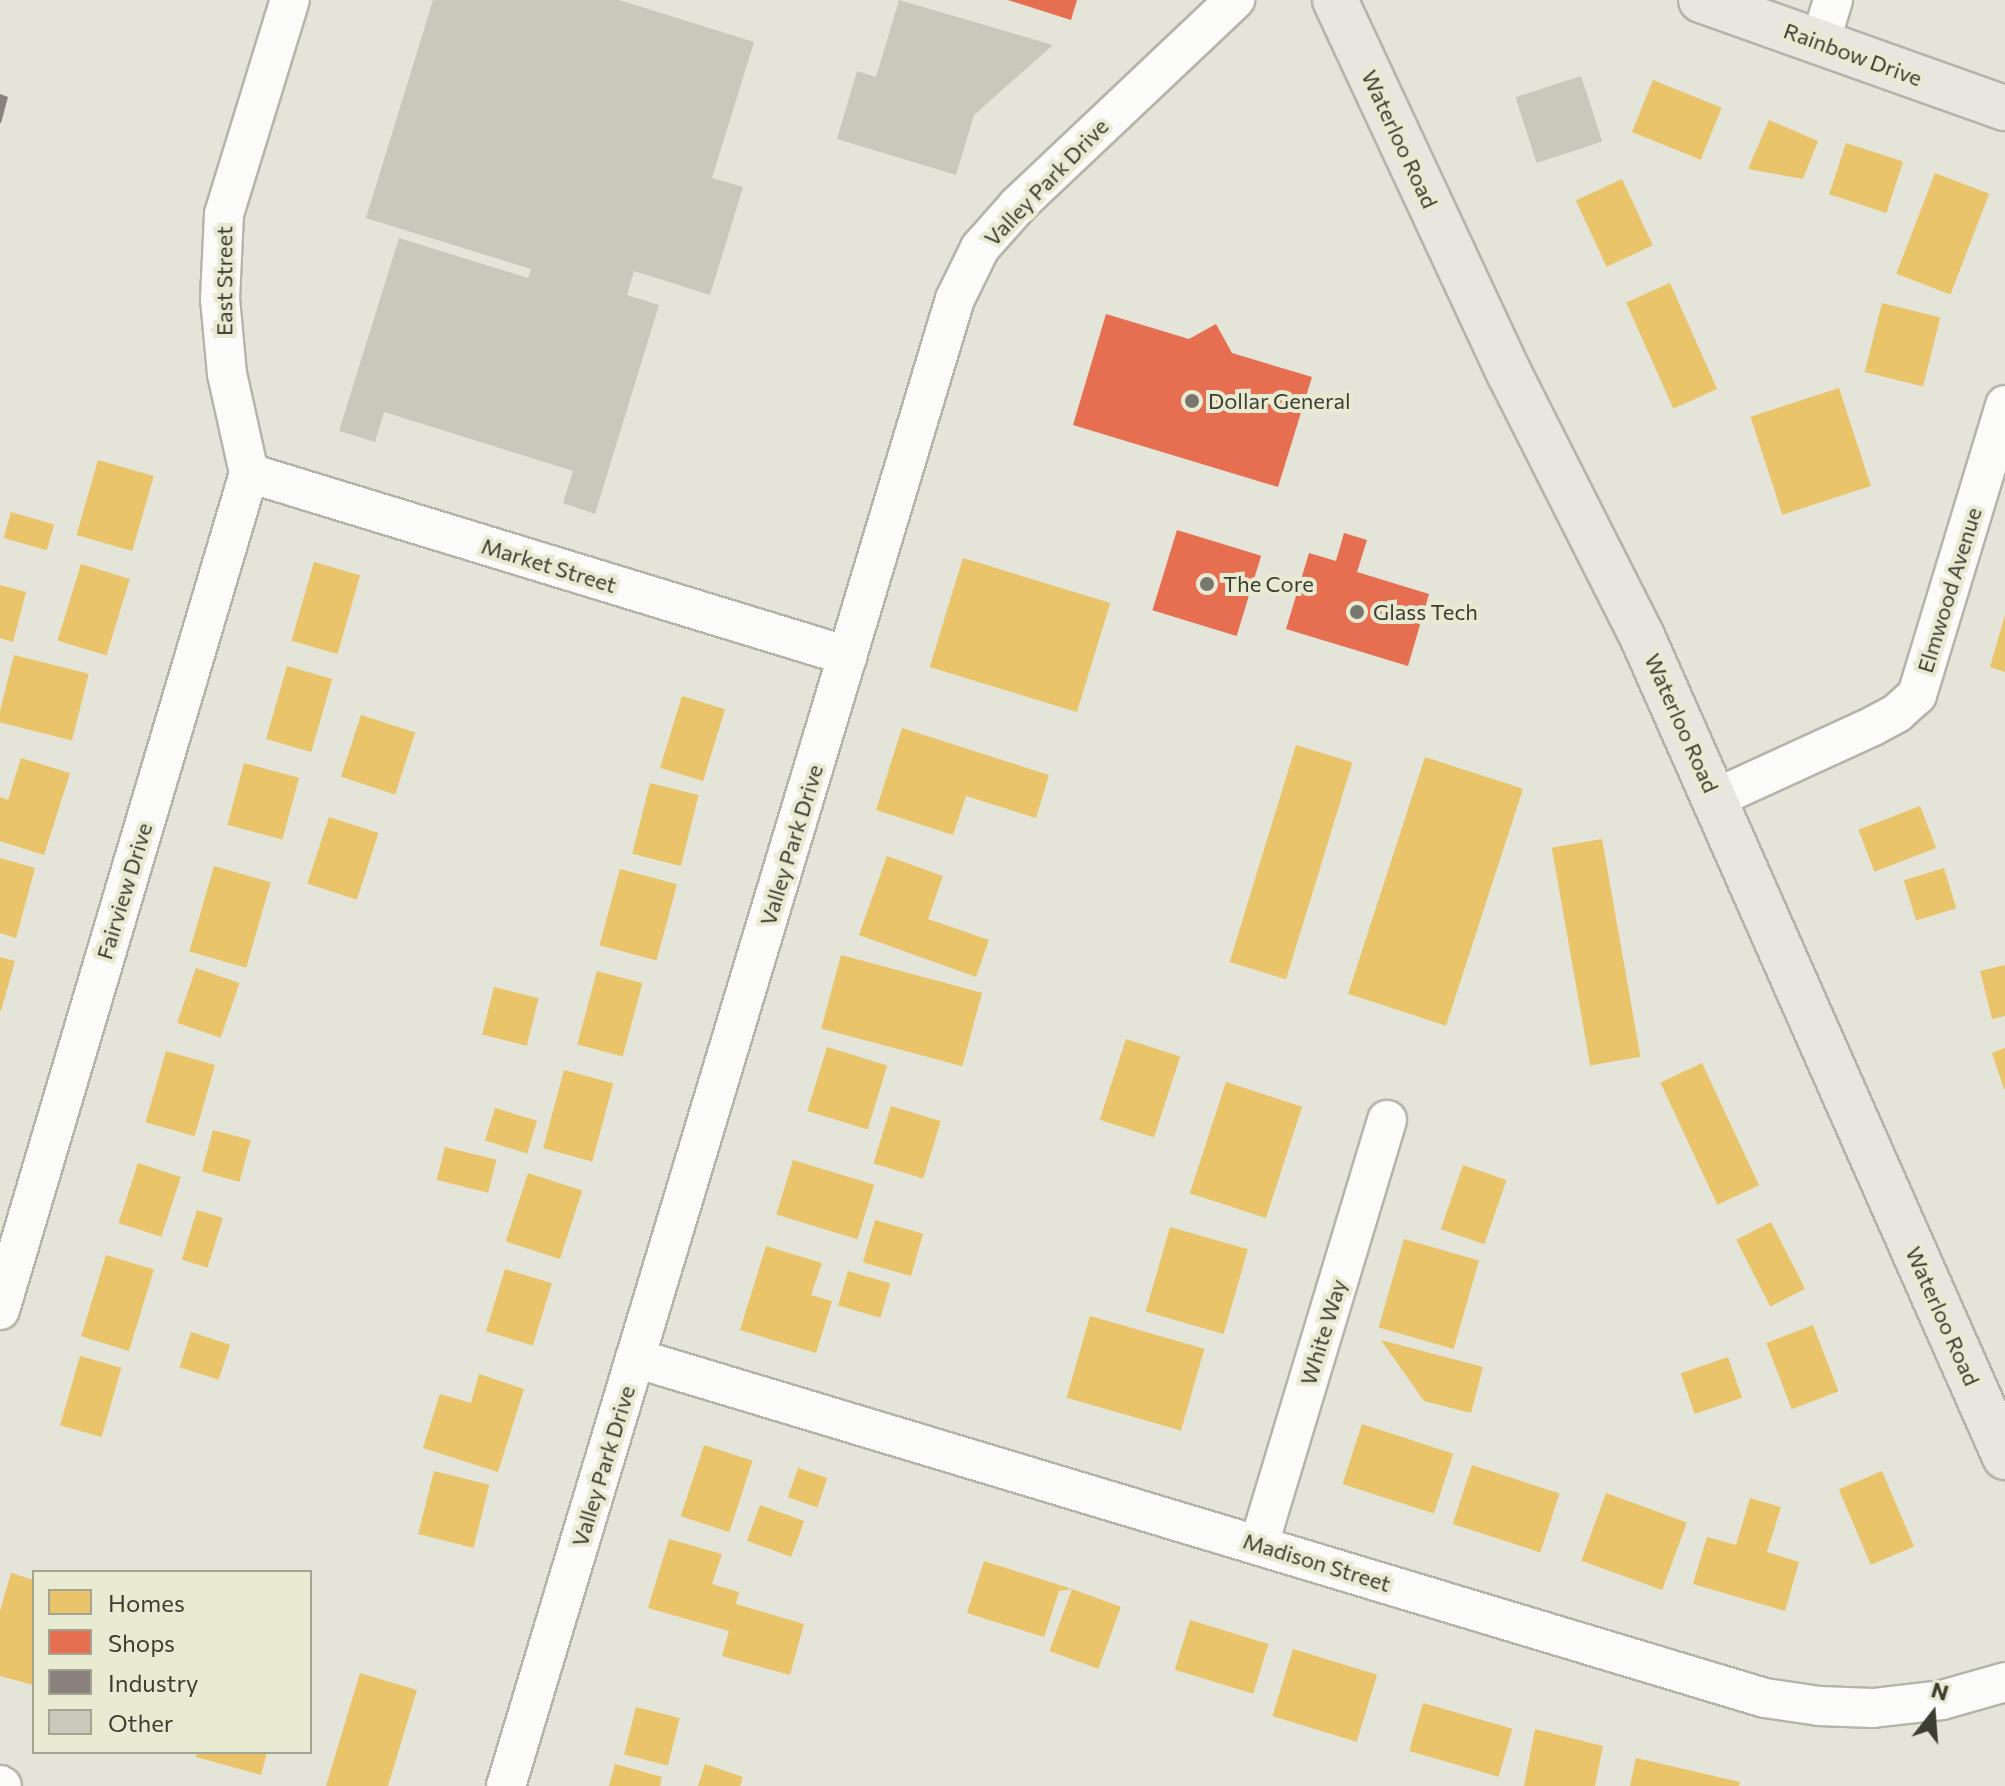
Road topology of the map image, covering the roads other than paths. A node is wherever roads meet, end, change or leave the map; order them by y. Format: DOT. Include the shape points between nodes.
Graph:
graph roads {
  1 [pos="290,0"];
  2 [pos="1235,0"];
  3 [pos="1335,0"];
  4 [pos="1701,0"];
  5 [pos="1833,0"];
  6 [pos="1820,43"];
  7 [pos="2005,108"];
  8 [pos="2005,405"];
  9 [pos="249,473"];
  10 [pos="848,656"];
  11 [pos="1716,798"];
  12 [pos="1387,1120"];
  13 [pos="0,1310"];
  14 [pos="635,1358"];
  15 [pos="2005,1457"];
  16 [pos="1259,1544"];
  17 [pos="2005,1682"];
  18 [pos="506,1786"];
  1 -- 9 [label="street, East Street" via="224,214 221,314 227,374"];
  2 -- 10 [label="street, Valley Park Drive" via="1047,176 980,248 955,299"];
  3 -- 11 [label="main road, Waterloo Road"];
  4 -- 6 [label="main road, Rainbow Drive"];
  5 -- 6 [label="street"];
  6 -- 7 [label="main road, Rainbow Drive"];
  8 -- 11 [label="street, Elmwood Avenue" via="1917,695 1873,726"];
  9 -- 10 [label="street, Market Street"];
  9 -- 13 [label="street, Fairview Drive"];
  10 -- 14 [label="street, Valley Park Drive"];
  11 -- 15 [label="main road, Waterloo Road"];
  12 -- 16 [label="street, White Way"];
  14 -- 16 [label="street, Madison Street"];
  14 -- 18 [label="street, Valley Park Drive"];
  16 -- 17 [label="street, Madison Street" via="1765,1698 1873,1708 1942,1700"];
}
